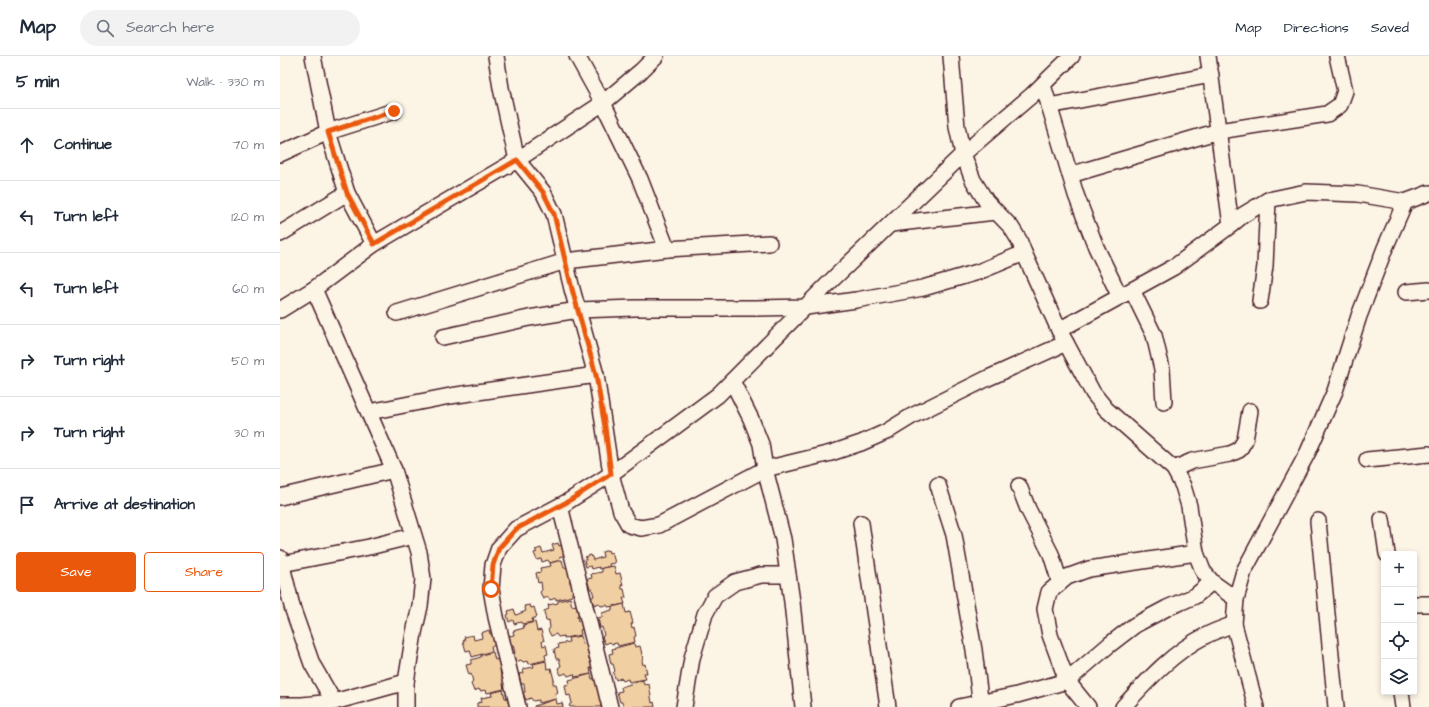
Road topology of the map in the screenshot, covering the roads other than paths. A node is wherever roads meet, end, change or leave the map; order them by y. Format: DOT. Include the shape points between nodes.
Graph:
graph roads {
  1 [pos="313,56"];
  2 [pos="496,56"];
  3 [pos="577,56"];
  4 [pos="656,56"];
  5 [pos="950,56"];
  6 [pos="1072,56"];
  7 [pos="1208,56"];
  8 [pos="1337,56"];
  9 [pos="1211,75"];
  10 [pos="1043,85"];
  11 [pos="603,104"];
  12 [pos="1049,106"];
  13 [pos="394,111"];
  14 [pos="1219,131"];
  15 [pos="328,132"];
  16 [pos="280,154"];
  17 [pos="963,154"];
  18 [pos="517,160"];
  19 [pos="1070,175"];
  20 [pos="347,193"];
  21 [pos="1429,193"];
  22 [pos="1268,200"];
  23 [pos="1405,202"];
  24 [pos="1229,209"];
  25 [pos="995,212"];
  26 [pos="1243,215"];
  27 [pos="891,224"];
  28 [pos="1231,225"];
  29 [pos="280,234"];
  30 [pos="769,243"];
  31 [pos="374,244"];
  32 [pos="667,249"];
  33 [pos="1024,253"];
  34 [pos="566,261"];
  35 [pos="314,289"];
  36 [pos="1429,290"];
  37 [pos="1406,292"];
  38 [pos="1126,293"];
  39 [pos="1260,301"];
  40 [pos="806,307"];
  41 [pos="280,310"];
  42 [pos="578,310"];
  43 [pos="397,313"];
  44 [pos="443,337"];
  45 [pos="1063,337"];
  46 [pos="596,375"];
  47 [pos="732,381"];
  48 [pos="1164,402"];
  49 [pos="1250,411"];
  50 [pos="369,412"];
  51 [pos="1429,454"];
  52 [pos="1367,460"];
  53 [pos="765,469"];
  54 [pos="1174,469"];
  55 [pos="394,470"];
  56 [pos="611,474"];
  57 [pos="938,486"];
  58 [pos="1019,486"];
  59 [pos="280,497"];
  60 [pos="560,506"];
  61 [pos="1382,519"];
  62 [pos="1318,521"];
  63 [pos="861,523"];
  64 [pos="413,536"];
  65 [pos="1387,551"];
  66 [pos="1196,553"];
  67 [pos="281,561"];
  68 [pos="788,575"];
  69 [pos="1212,582"];
  70 [pos="1060,583"];
  71 [pos="1236,599"];
  72 [pos="1417,604"];
  73 [pos="1429,604"];
  74 [pos="1234,624"];
  75 [pos="1067,681"];
  76 [pos="406,682"];
  77 [pos="1401,695"];
  78 [pos="334,702"];
  79 [pos="280,705"];
  80 [pos="980,705"];
  81 [pos="406,707"];
  82 [pos="518,707"];
  83 [pos="610,707"];
  84 [pos="684,707"];
  85 [pos="803,707"];
  86 [pos="888,707"];
  87 [pos="958,707"];
  88 [pos="1088,707"];
  89 [pos="1123,707"];
  90 [pos="1256,707"];
  91 [pos="1336,707"];
  92 [pos="1403,707"];
  1 -- 15 [label="street"];
  2 -- 18 [label="street"];
  3 -- 11 [label="street"];
  4 -- 11 [label="street"];
  5 -- 17 [label="street" via="957,127"];
  6 -- 10 [label="street"];
  7 -- 9 [label="street"];
  8 -- 14 [label="street" via="1344,91 1340,105 1327,114"];
  9 -- 12 [label="street"];
  9 -- 14 [label="street"];
  10 -- 12 [label="street"];
  10 -- 17 [label="street"];
  11 -- 18 [label="street"];
  11 -- 32 [label="street" via="640,179"];
  12 -- 19 [label="street"];
  13 -- 15 [label="street"];
  14 -- 19 [label="street"];
  14 -- 24 [label="street"];
  15 -- 16 [label="street"];
  15 -- 20 [label="street"];
  17 -- 25 [label="street" via="973,180"];
  17 -- 27 [label="street"];
  18 -- 31 [label="street"];
  18 -- 34 [label="street" via="543,192 554,214"];
  19 -- 38 [label="street" via="1096,247"];
  20 -- 29 [label="street"];
  20 -- 31 [label="street"];
  21 -- 23 [label="street"];
  22 -- 23 [label="street" via="1306,192 1358,194"];
  22 -- 26 [label="street"];
  22 -- 39 [label="street" via="1265,266"];
  23 -- 71 [label="street" via="1359,316 1335,391 1305,457 1244,571"];
  24 -- 26 [label="street" via="1236,215"];
  24 -- 28 [label="street"];
  25 -- 27 [label="street"];
  25 -- 33 [label="street" via="1011,227"];
  26 -- 28 [label="street"];
  27 -- 40 [label="street"];
  28 -- 38 [label="street" via="1174,267"];
  30 -- 32 [label="street"];
  31 -- 35 [label="street"];
  32 -- 34 [label="street"];
  33 -- 40 [label="street" via="978,272 923,288"];
  33 -- 45 [label="street"];
  34 -- 42 [label="street"];
  34 -- 43 [label="street"];
  35 -- 41 [label="street"];
  35 -- 50 [label="street"];
  36 -- 37 [label="street"];
  38 -- 45 [label="street"];
  38 -- 48 [label="street" via="1154,335 1162,369"];
  40 -- 42 [label="street"];
  40 -- 47 [label="street"];
  42 -- 44 [label="street"];
  42 -- 46 [label="street"];
  45 -- 53 [label="street" via="886,432 861,443"];
  45 -- 54 [label="street" via="1093,393 1106,409"];
  46 -- 50 [label="street" via="450,396"];
  46 -- 56 [label="street"];
  47 -- 53 [label="street" via="761,444"];
  47 -- 56 [label="street" via="718,395"];
  49 -- 54 [label="street" via="1246,440 1239,450 1230,454 1192,460"];
  50 -- 55 [label="street"];
  51 -- 52 [label="street"];
  53 -- 56 [label="street" via="659,525 641,528 629,525 621,511"];
  53 -- 68 [label="street" via="783,539"];
  54 -- 66 [label="street" via="1189,506"];
  55 -- 59 [label="street"];
  55 -- 64 [label="street"];
  56 -- 60 [label="street"];
  57 -- 80 [label="street" via="954,535 974,650"];
  58 -- 70 [label="street" via="1051,554"];
  60 -- 82 [label="street" via="516,529 499,548 493,565 491,589"];
  60 -- 83 [label="street"];
  61 -- 65 [label="street"];
  62 -- 91 [label="street"];
  63 -- 86 [label="street"];
  64 -- 67 [label="street" via="369,547"];
  64 -- 76 [label="street" via="419,552 423,579"];
  66 -- 69 [label="street" via="1203,572"];
  66 -- 70 [label="street" via="1089,569 1067,577"];
  67 -- 78 [label="street" via="293,610 312,664"];
  68 -- 84 [label="street" via="761,575 735,582 715,596 705,614 692,658"];
  68 -- 85 [label="street"];
  69 -- 71 [label="street"];
  69 -- 75 [label="street" via="1195,596 1135,624"];
  70 -- 75 [label="street" via="1049,592 1045,608 1050,635"];
  71 -- 74 [label="street"];
  72 -- 73 [label="street"];
  74 -- 89 [label="street" via="1205,636 1177,654"];
  74 -- 90 [label="street"];
  75 -- 80 [label="street"];
  75 -- 88 [label="street"];
  76 -- 78 [label="street"];
  76 -- 81 [label="street"];
  77 -- 92 [label="street"];
  78 -- 79 [label="street"];
  80 -- 87 [label="street"];
}
